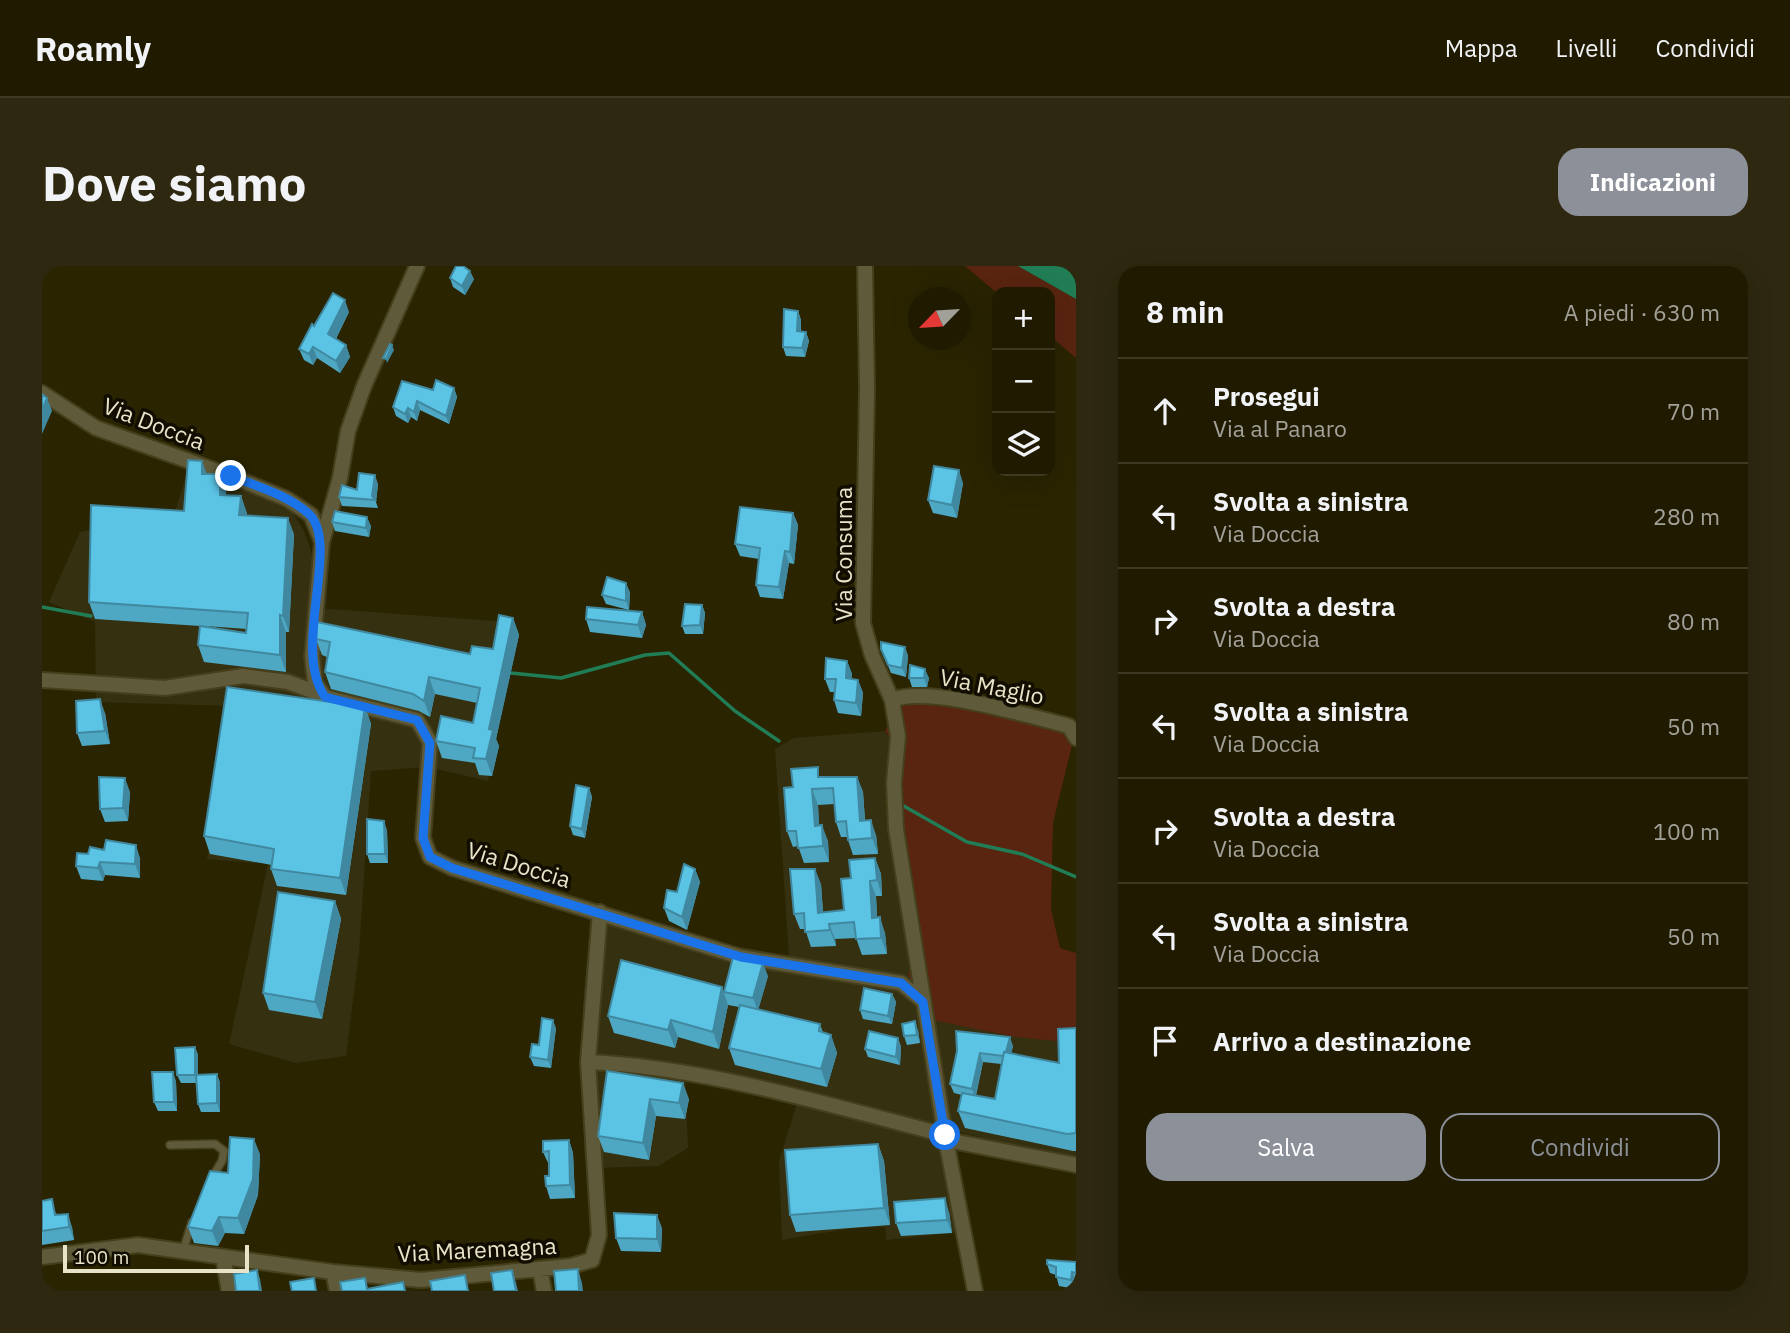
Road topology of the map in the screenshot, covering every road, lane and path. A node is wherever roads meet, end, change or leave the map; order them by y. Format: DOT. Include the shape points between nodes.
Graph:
graph roads {
  1 [pos="417,266"];
  2 [pos="865,266"];
  3 [pos="42,393"];
  4 [pos="322,542"];
  5 [pos="42,680"];
  6 [pos="325,697"];
  7 [pos="892,700"];
  8 [pos="1076,738"];
  9 [pos="600,912"];
  10 [pos="923,1002"];
  11 [pos="588,1062"];
  12 [pos="946,1137"];
  13 [pos="170,1145"];
  14 [pos="1076,1165"];
  15 [pos="205,1189"];
  16 [pos="197,1210"];
  17 [pos="182,1251"];
  18 [pos="42,1257"];
  19 [pos="223,1257"];
  20 [pos="540,1269"];
  21 [pos="333,1272"];
  22 [pos="422,1285"];
  23 [pos="229,1291"];
  24 [pos="337,1291"];
  25 [pos="544,1291"];
  26 [pos="975,1291"];
  1 -- 4 [label="street" via="348,431"];
  2 -- 7 [label="street, Via Consuma" via="863,623"];
  3 -- 4 [label="street, Via Doccia" via="96,428 287,499 311,515"];
  4 -- 6 [label="street" via="312,656 315,683"];
  5 -- 6 [label="street" via="165,688 243,676 288,682"];
  6 -- 9 [label="street, Via Doccia" via="417,720 430,743 423,838 430,857 452,868"];
  7 -- 8 [label="street, Via Maglio" via="905,694 942,697 1069,726"];
  7 -- 10 [label="street, Via Consuma" via="898,736 896,829"];
  9 -- 10 [label="street, Via Doccia" via="741,957 901,983"];
  9 -- 11 [label="street, Via Maremagna"];
  10 -- 12 [label="street, Via Consuma"];
  11 -- 12 [label="street" via="626,1063 735,1084"];
  11 -- 20 [label="street, Via Maremagna" via="600,1235 592,1260"];
  12 -- 14 [label="street"];
  12 -- 26 [label="street, Via Consuma"];
  13 -- 15 [label="lane" via="215,1144 223,1151"];
  16 -- 17 [label="lane"];
  17 -- 18 [label="street, Via Maremagna" via="138,1245"];
  17 -- 19 [label="street, Via Maremagna"];
  19 -- 21 [label="street, Via Maremagna"];
  19 -- 23 [label="street"];
  20 -- 22 [label="street, Via Maremagna"];
  20 -- 25 [label="street"];
  21 -- 22 [label="street, Via Maremagna"];
  21 -- 24 [label="street"];
}
